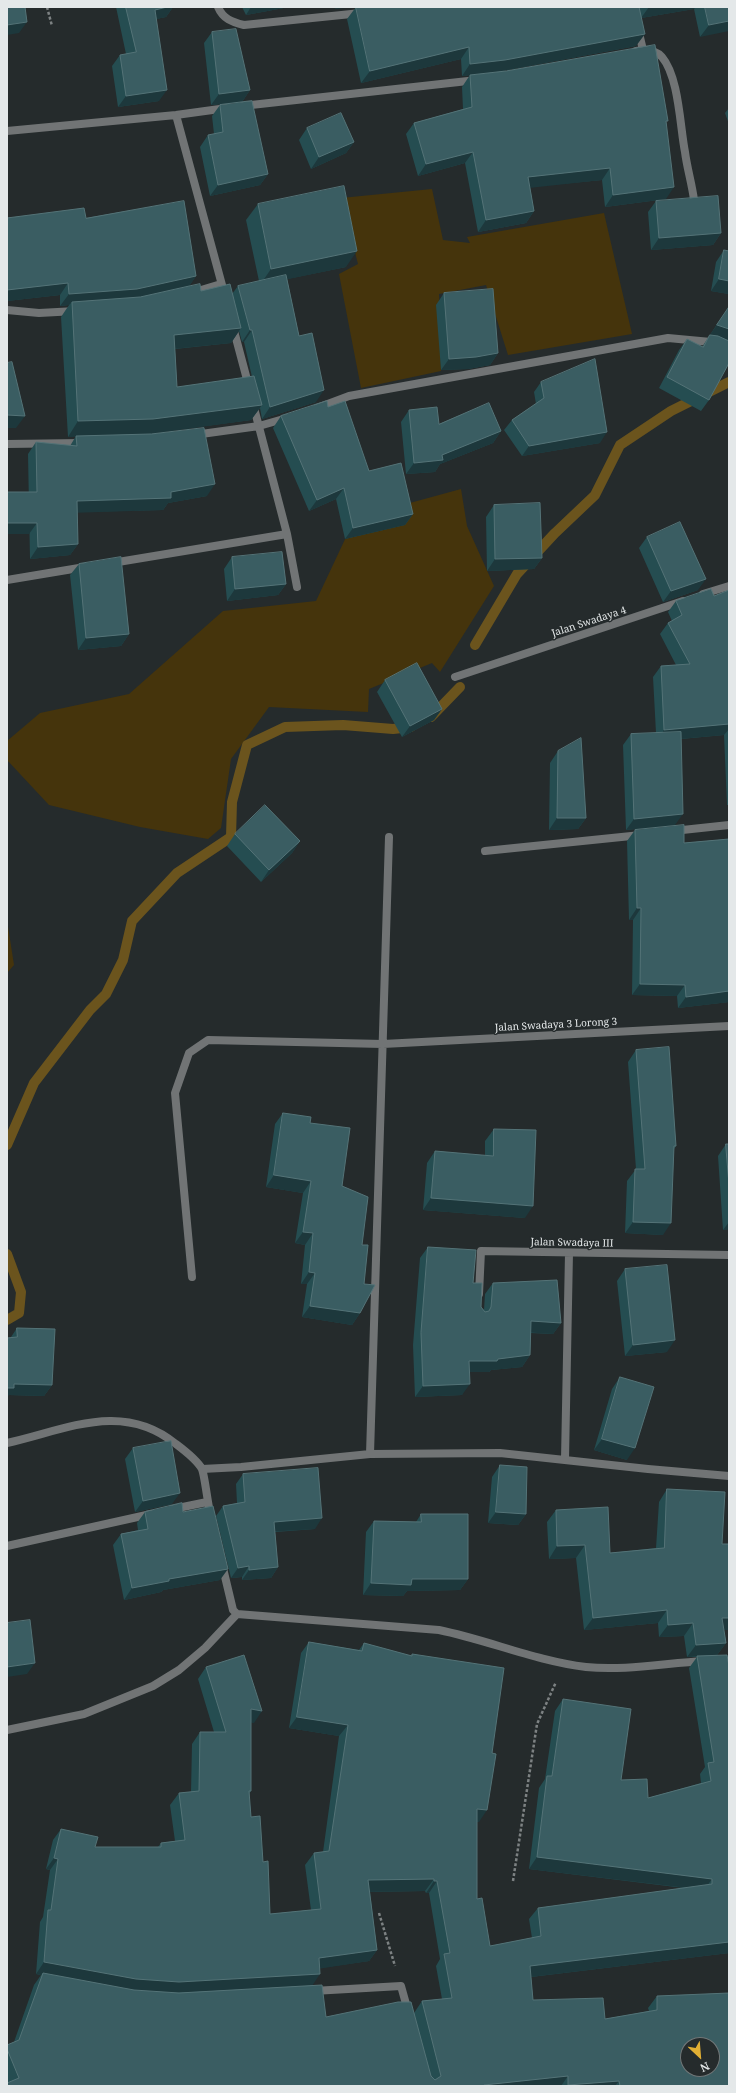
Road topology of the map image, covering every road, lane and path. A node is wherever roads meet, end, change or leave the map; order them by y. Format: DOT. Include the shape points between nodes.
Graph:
graph roads {
  1 [pos="47,7"];
  2 [pos="218,7"];
  3 [pos="372,12"];
  4 [pos="637,21"];
  5 [pos="52,26"];
  6 [pos="643,50"];
  7 [pos="628,53"];
  8 [pos="490,78"];
  9 [pos="176,116"];
  10 [pos="7,131"];
  11 [pos="694,200"];
  12 [pos="221,284"];
  13 [pos="185,294"];
  14 [pos="227,306"];
  15 [pos="7,310"];
  16 [pos="86,310"];
  17 [pos="231,321"];
  18 [pos="729,350"];
  19 [pos="307,412"];
  20 [pos="295,416"];
  21 [pos="259,426"];
  22 [pos="186,436"];
  23 [pos="90,443"];
  24 [pos="7,444"];
  25 [pos="287,534"];
  26 [pos="7,580"];
  27 [pos="297,586"];
  28 [pos="729,586"];
  29 [pos="455,677"];
  30 [pos="729,825"];
  31 [pos="661,832"];
  32 [pos="647,834"];
  33 [pos="390,836"];
  34 [pos="485,851"];
  35 [pos="729,1026"];
  36 [pos="383,1044"];
  37 [pos="569,1253"];
  38 [pos="729,1255"];
  39 [pos="192,1277"];
  40 [pos="478,1303"];
  41 [pos="7,1443"];
  42 [pos="370,1454"];
  43 [pos="565,1459"];
  44 [pos="202,1469"];
  45 [pos="729,1476"];
  46 [pos="207,1502"];
  47 [pos="213,1525"];
  48 [pos="7,1546"];
  49 [pos="220,1556"];
  50 [pos="237,1614"];
  51 [pos="714,1661"];
  52 [pos="564,1663"];
  53 [pos="7,1730"];
  54 [pos="513,1881"];
  55 [pos="379,1913"];
  56 [pos="401,1986"];
  57 [pos="302,1992"];
  58 [pos="410,2017"];
  1 -- 5 [label="path"];
  2 -- 3 [label="street" via="231,22 244,25"];
  4 -- 6 [label="street"];
  6 -- 7 [label="street"];
  6 -- 11 [label="street" via="654,51 662,57 672,76"];
  8 -- 9 [label="street"];
  9 -- 10 [label="street"];
  9 -- 12 [label="street"];
  12 -- 13 [label="street"];
  12 -- 14 [label="street"];
  15 -- 16 [label="street" via="39,313"];
  17 -- 21 [label="street"];
  18 -- 19 [label="street" via="710,342 668,338 349,396"];
  20 -- 21 [label="street"];
  21 -- 22 [label="street"];
  21 -- 25 [label="street"];
  23 -- 24 [label="street"];
  25 -- 26 [label="street"];
  25 -- 27 [label="street"];
  28 -- 29 [label="street, Jalan Swadaya 4"];
  30 -- 31 [label="street"];
  32 -- 34 [label="street"];
  33 -- 36 [label="street"];
  35 -- 36 [label="street, Jalan Swadaya 3 Lorong 3"];
  36 -- 39 [label="street, Jalan Swadaya 3 Lorong 3" via="208,1040 189,1053 175,1093"];
  36 -- 42 [label="street"];
  37 -- 38 [label="street, Jalan Swadaya III"];
  37 -- 40 [label="street, Jalan Swadaya III" via="481,1251"];
  37 -- 43 [label="street"];
  41 -- 44 [label="street" via="94,1421 127,1420 162,1433"];
  42 -- 43 [label="street" via="500,1453"];
  42 -- 44 [label="street"];
  43 -- 45 [label="street"];
  44 -- 46 [label="street"];
  46 -- 47 [label="street"];
  46 -- 48 [label="street"];
  49 -- 50 [label="street" via="233,1610"];
  50 -- 52 [label="street" via="439,1630"];
  50 -- 53 [label="street" via="205,1648 179,1670 153,1686 84,1714"];
  51 -- 52 [label="street" via="622,1667 587,1667"];
  52 -- 54 [label="path" via="537,1724"];
  55 -- 56 [label="path"];
  56 -- 57 [label="street"];
  56 -- 58 [label="street"];
}
